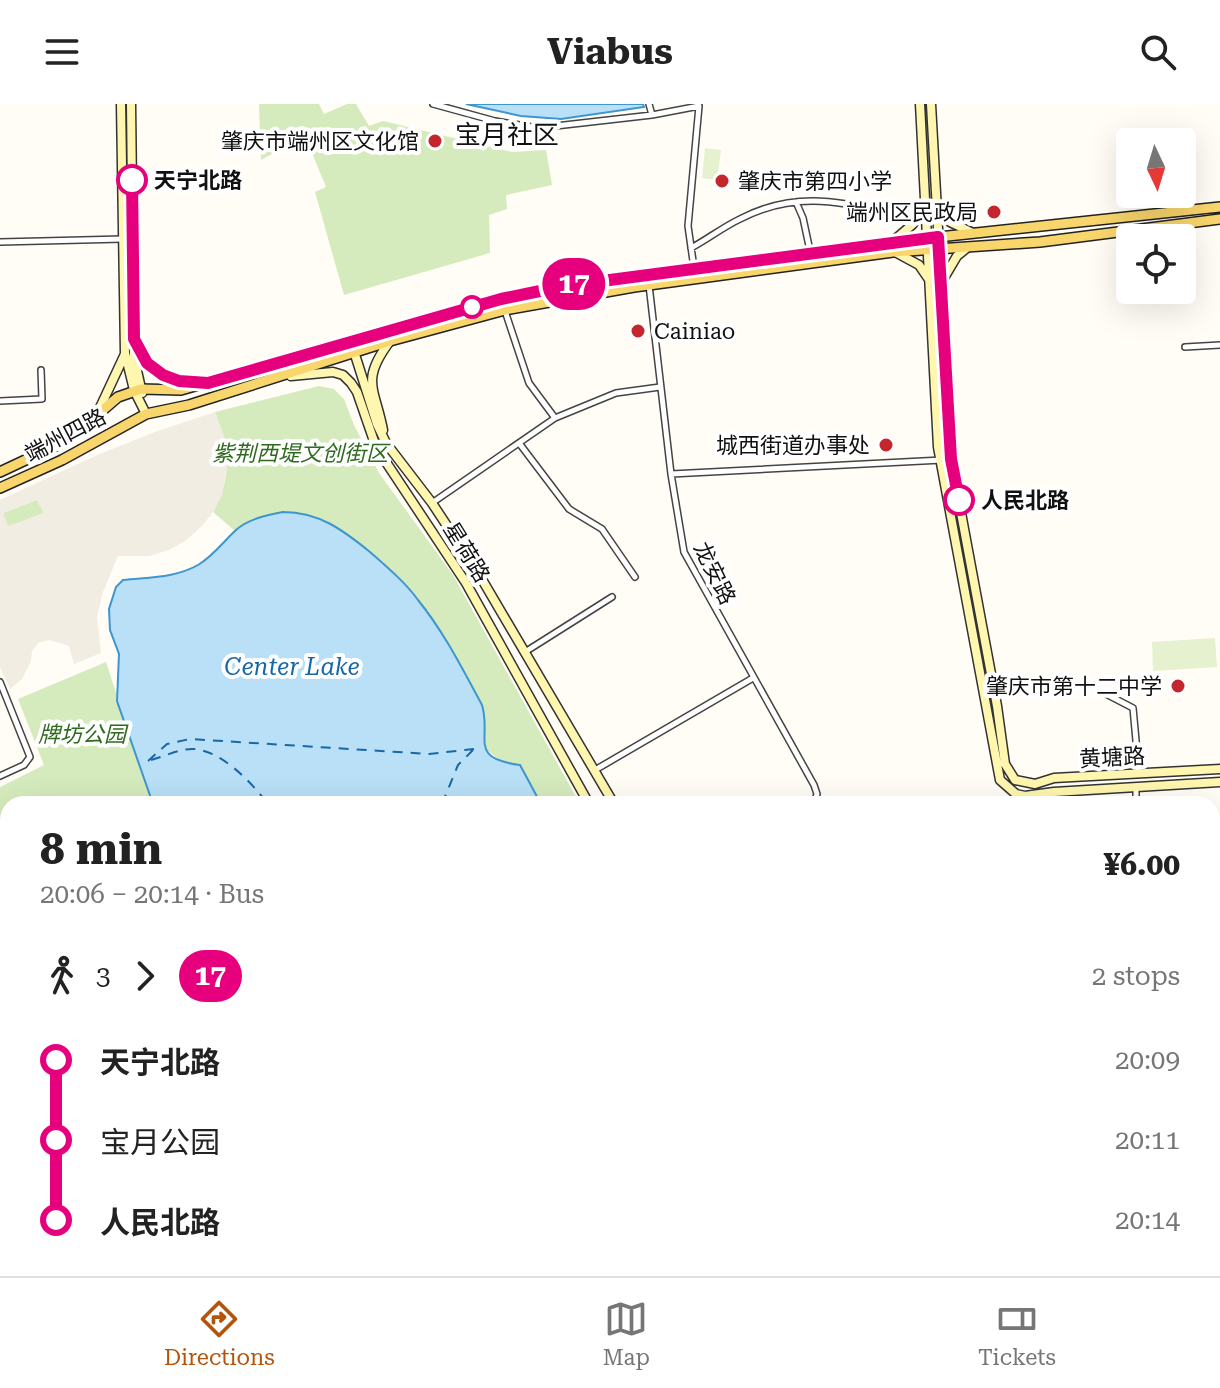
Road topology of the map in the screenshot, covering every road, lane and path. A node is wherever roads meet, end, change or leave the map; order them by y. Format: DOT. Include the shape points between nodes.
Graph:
graph roads {
  1 [pos="121,104"];
  2 [pos="131,104"];
  3 [pos="433,104"];
  4 [pos="649,104"];
  5 [pos="920,104"];
  6 [pos="931,104"];
  7 [pos="698,105"];
  8 [pos="652,115"];
  9 [pos="925,201"];
  10 [pos="796,202"];
  11 [pos="937,205"];
  12 [pos="1220,207"];
  13 [pos="887,213"];
  14 [pos="1220,219"];
  15 [pos="974,233"];
  16 [pos="123,239"];
  17 [pos="0,242"];
  18 [pos="933,243"];
  19 [pos="809,246"];
  20 [pos="893,247"];
  21 [pos="968,247"];
  22 [pos="691,248"];
  23 [pos="694,269"];
  24 [pos="648,275"];
  25 [pos="930,278"];
  26 [pos="940,279"];
  27 [pos="505,310"];
  28 [pos="134,339"];
  29 [pos="390,341"];
  30 [pos="1220,345"];
  31 [pos="1185,347"];
  32 [pos="352,348"];
  33 [pos="125,353"];
  34 [pos="41,370"];
  35 [pos="282,376"];
  36 [pos="208,383"];
  37 [pos="660,387"];
  38 [pos="138,390"];
  39 [pos="0,401"];
  40 [pos="146,414"];
  41 [pos="555,418"];
  42 [pos="95,419"];
  43 [pos="106,434"];
  44 [pos="386,443"];
  45 [pos="519,443"];
  46 [pos="951,459"];
  47 [pos="940,460"];
  48 [pos="0,472"];
  49 [pos="671,474"];
  50 [pos="0,488"];
  51 [pos="432,503"];
  52 [pos="635,577"];
  53 [pos="612,597"];
  54 [pos="525,652"];
  55 [pos="753,678"];
  56 [pos="0,682"];
  57 [pos="1106,694"];
  58 [pos="566,722"];
  59 [pos="548,733"];
  60 [pos="1220,769"];
  61 [pos="594,771"];
  62 [pos="1139,774"];
  63 [pos="0,776"];
  64 [pos="1220,782"];
  65 [pos="1136,788"];
  66 [pos="584,796"];
  67 [pos="609,796"];
  68 [pos="816,796"];
  69 [pos="1136,796"];
  1 -- 16 [label="main road"];
  2 -- 28 [label="main road"];
  3 -- 8 [label="street" via="538,128"];
  4 -- 8 [label="street"];
  5 -- 9 [label="main road"];
  6 -- 11 [label="main road"];
  7 -- 8 [label="street"];
  7 -- 22 [label="street" via="688,226"];
  9 -- 18 [label="main road"];
  9 -- 20 [label="main road"];
  10 -- 13 [label="street" via="819,199"];
  10 -- 19 [label="street"];
  10 -- 22 [label="street" via="737,220"];
  11 -- 15 [label="main road" via="950,222"];
  11 -- 18 [label="main road"];
  12 -- 15 [label="main road"];
  14 -- 21 [label="main road"];
  15 -- 18 [label="main road"];
  16 -- 17 [label="street"];
  16 -- 33 [label="main road"];
  18 -- 20 [label="main road"];
  18 -- 21 [label="main road"];
  18 -- 25 [label="main road"];
  18 -- 26 [label="main road"];
  20 -- 23 [label="main road"];
  20 -- 24 [label="main road"];
  20 -- 25 [label="main road"];
  21 -- 26 [label="main road"];
  22 -- 23 [label="street"];
  23 -- 24 [label="main road"];
  24 -- 27 [label="main road"];
  24 -- 32 [label="main road" via="563,282"];
  24 -- 37 [label="street, 龙安路"];
  25 -- 26 [label="main road"];
  25 -- 47 [label="main road"];
  26 -- 46 [label="main road"];
  27 -- 29 [label="main road"];
  27 -- 41 [label="street" via="529,383"];
  28 -- 36 [label="main road" via="147,363 163,375"];
  28 -- 38 [label="main road"];
  29 -- 32 [label="main road"];
  29 -- 44 [label="main road" via="371,382"];
  30 -- 31 [label="street"];
  32 -- 35 [label="main road, 端州四路"];
  32 -- 36 [label="main road"];
  32 -- 44 [label="main road, 星荷路"];
  33 -- 38 [label="main road"];
  33 -- 42 [label="main road"];
  34 -- 39 [label="street" via="42,399"];
  35 -- 40 [label="main road, 端州四路"];
  35 -- 59 [label="main road, 星荷路" via="333,372 351,383 376,447 466,583"];
  36 -- 38 [label="main road" via="181,390"];
  37 -- 41 [label="street" via="616,393"];
  37 -- 49 [label="street, 龙安路"];
  38 -- 40 [label="main road"];
  38 -- 42 [label="main road, 端州四路" via="118,397"];
  40 -- 43 [label="main road, 端州四路"];
  41 -- 45 [label="street"];
  42 -- 43 [label="main road" via="108,421"];
  42 -- 48 [label="main road, 端州四路" via="56,447"];
  43 -- 50 [label="main road, 端州四路"];
  44 -- 51 [label="main road, 星荷路"];
  45 -- 51 [label="street"];
  45 -- 52 [label="street" via="569,509 602,529"];
  46 -- 47 [label="street"];
  46 -- 62 [label="main road, 黄塘路" via="1010,775 1035,784 1054,778"];
  47 -- 49 [label="street"];
  47 -- 65 [label="main road, 黄塘路" via="1000,780 1025,796"];
  49 -- 55 [label="street, 龙安路" via="689,565"];
  51 -- 54 [label="main road, 星荷路"];
  53 -- 54 [label="street"];
  54 -- 58 [label="main road, 星荷路"];
  55 -- 61 [label="street"];
  55 -- 68 [label="street, 龙安路"];
  56 -- 63 [label="street" via="30,757"];
  57 -- 62 [label="street" via="1133,708"];
  58 -- 59 [label="main road"];
  58 -- 61 [label="main road, 星荷路"];
  59 -- 66 [label="main road, 星荷路"];
  60 -- 62 [label="main road, 黄塘路"];
  61 -- 67 [label="main road, 星荷路"];
  64 -- 65 [label="main road, 黄塘路"];
  65 -- 69 [label="street"];
}
